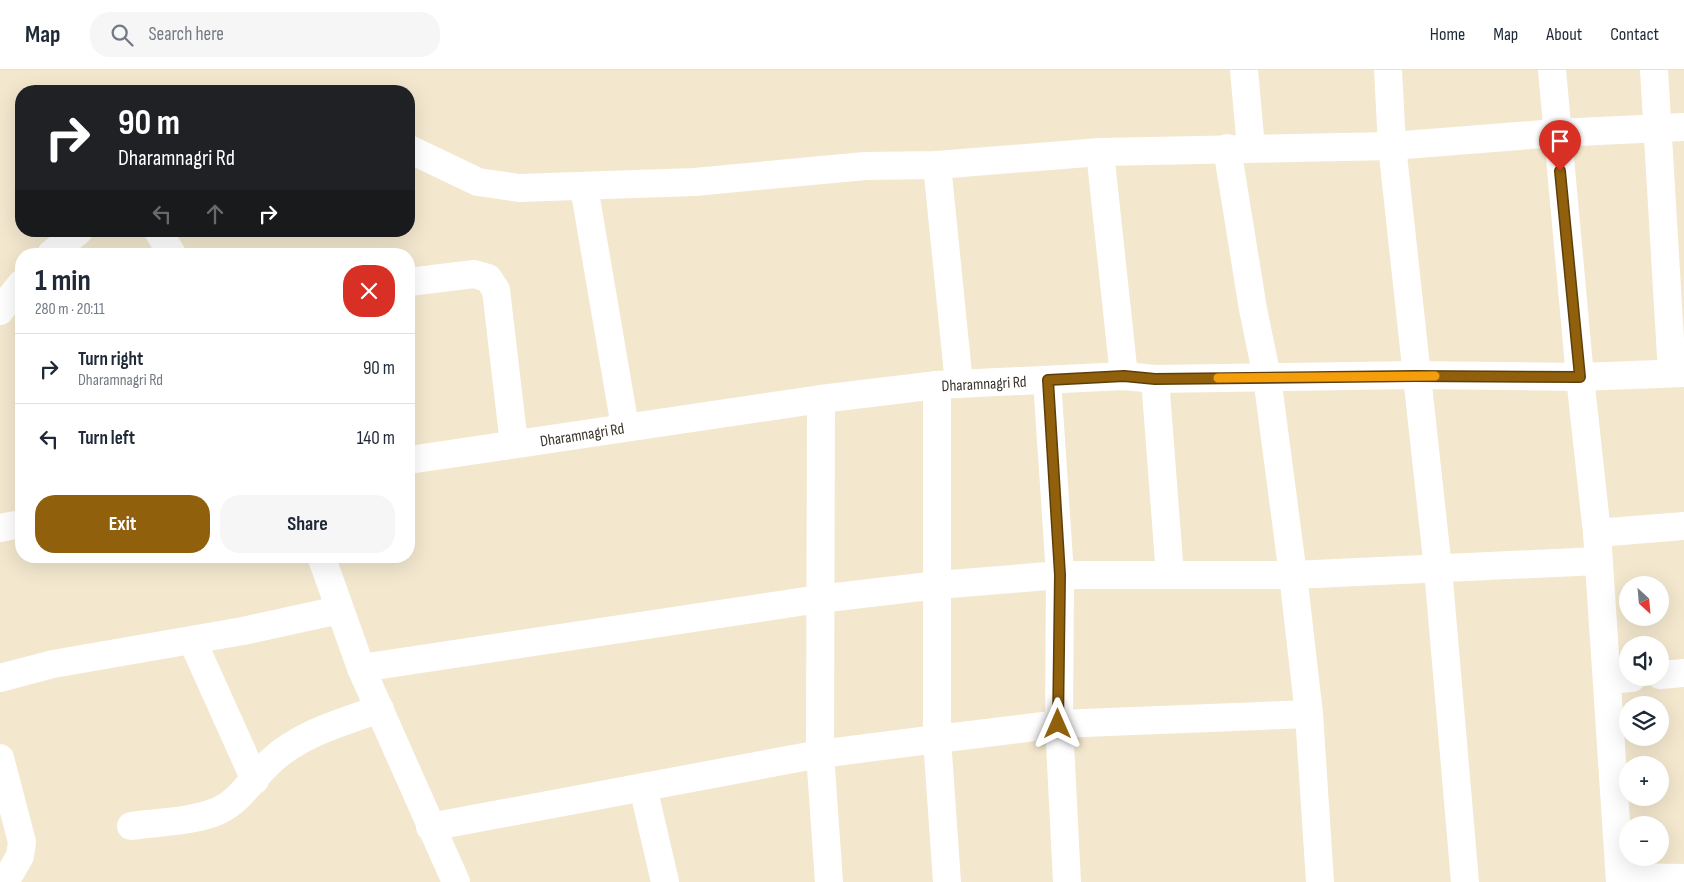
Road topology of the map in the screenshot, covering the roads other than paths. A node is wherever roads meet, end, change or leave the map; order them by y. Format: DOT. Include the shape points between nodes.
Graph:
graph roads {
  1 [pos="1244,70"];
  2 [pos="1388,70"];
  3 [pos="1552,70"];
  4 [pos="1654,70"];
  5 [pos="1684,127"];
  6 [pos="1657,130"];
  7 [pos="1556,134"];
  8 [pos="1392,146"];
  9 [pos="1239,148"];
  10 [pos="415,152"];
  11 [pos="1100,152"];
  12 [pos="937,165"];
  13 [pos="584,187"];
  14 [pos="71,237"];
  15 [pos="162,237"];
  16 [pos="58,248"];
  17 [pos="168,248"];
  18 [pos="415,281"];
  19 [pos="15,292"];
  20 [pos="0,311"];
  21 [pos="1678,373"];
  22 [pos="1124,376"];
  23 [pos="1415,376"];
  24 [pos="1267,377"];
  25 [pos="1580,377"];
  26 [pos="1155,379"];
  27 [pos="1048,380"];
  28 [pos="948,385"];
  29 [pos="821,399"];
  30 [pos="625,427"];
  31 [pos="514,444"];
  32 [pos="415,459"];
  33 [pos="15,525"];
  34 [pos="1684,526"];
  35 [pos="0,528"];
  36 [pos="1597,532"];
  37 [pos="1598,561"];
  38 [pos="324,563"];
  39 [pos="1438,568"];
  40 [pos="1060,575"];
  41 [pos="1170,575"];
  42 [pos="1293,575"];
  43 [pos="938,585"];
  44 [pos="820,599"];
  45 [pos="339,610"];
  46 [pos="192,640"];
  47 [pos="362,668"];
  48 [pos="1684,673"];
  49 [pos="1619,674"];
  50 [pos="1669,674"];
  51 [pos="0,678"];
  52 [pos="1620,686"];
  53 [pos="380,709"];
  54 [pos="1309,714"];
  55 [pos="1058,724"];
  56 [pos="937,739"];
  57 [pos="820,754"];
  58 [pos="0,758"];
  59 [pos="254,780"];
  60 [pos="643,787"];
  61 [pos="131,826"];
  62 [pos="430,827"];
  63 [pos="1684,878"];
  64 [pos="1620,879"];
  65 [pos="5,882"];
  66 [pos="456,882"];
  67 [pos="665,882"];
  68 [pos="829,882"];
  69 [pos="947,882"];
  70 [pos="1067,882"];
  71 [pos="1320,882"];
  72 [pos="1465,882"];
  1 -- 9 [label="street"];
  2 -- 8 [label="street"];
  3 -- 7 [label="street"];
  4 -- 6 [label="street"];
  5 -- 6 [label="street"];
  6 -- 7 [label="street"];
  6 -- 21 [label="street"];
  7 -- 8 [label="street"];
  7 -- 25 [label="street"];
  8 -- 9 [label="street"];
  8 -- 23 [label="street"];
  9 -- 11 [label="street"];
  9 -- 24 [label="street" via="1252,309"];
  10 -- 13 [label="street" via="478,182 519,188"];
  11 -- 12 [label="street"];
  11 -- 22 [label="street"];
  12 -- 13 [label="street" via="866,166 694,182"];
  12 -- 28 [label="street"];
  13 -- 30 [label="street"];
  14 -- 16 [label="street"];
  15 -- 17 [label="street"];
  18 -- 31 [label="street" via="474,274 488,278 496,290"];
  19 -- 20 [label="street"];
  21 -- 25 [label="street, Dharamnagri Rd"];
  22 -- 26 [label="street, Dharamnagri Rd"];
  22 -- 27 [label="street, Dharamnagri Rd"];
  23 -- 24 [label="street, Dharamnagri Rd"];
  23 -- 25 [label="street, Dharamnagri Rd"];
  23 -- 39 [label="street"];
  24 -- 26 [label="street, Dharamnagri Rd"];
  24 -- 42 [label="street"];
  25 -- 36 [label="street"];
  26 -- 41 [label="street"];
  27 -- 28 [label="street, Dharamnagri Rd"];
  27 -- 40 [label="street"];
  28 -- 29 [label="street, Dharamnagri Rd"];
  28 -- 43 [label="street"];
  29 -- 30 [label="street, Dharamnagri Rd"];
  29 -- 44 [label="street"];
  30 -- 31 [label="street, Dharamnagri Rd"];
  31 -- 32 [label="street, Dharamnagri Rd"];
  33 -- 35 [label="street"];
  34 -- 36 [label="street"];
  36 -- 37 [label="street"];
  37 -- 39 [label="street"];
  37 -- 49 [label="street"];
  38 -- 45 [label="street"];
  39 -- 42 [label="street"];
  39 -- 72 [label="street"];
  40 -- 41 [label="street"];
  40 -- 43 [label="street"];
  40 -- 55 [label="street"];
  41 -- 42 [label="street"];
  42 -- 54 [label="street"];
  43 -- 44 [label="street"];
  43 -- 56 [label="street"];
  44 -- 47 [label="street"];
  44 -- 57 [label="street"];
  45 -- 46 [label="street"];
  45 -- 47 [label="street"];
  46 -- 51 [label="street" via="53,664"];
  46 -- 59 [label="street"];
  47 -- 53 [label="street"];
  48 -- 50 [label="street"];
  52 -- 64 [label="street"];
  53 -- 59 [label="street" via="331,726 294,744 270,761"];
  53 -- 62 [label="street"];
  54 -- 55 [label="street"];
  54 -- 71 [label="street"];
  55 -- 56 [label="street"];
  55 -- 70 [label="street"];
  56 -- 57 [label="street"];
  56 -- 69 [label="street"];
  57 -- 60 [label="street"];
  57 -- 68 [label="street"];
  58 -- 65 [label="street" via="22,842 20,856"];
  59 -- 61 [label="street" via="237,800 217,812"];
  60 -- 62 [label="street"];
  60 -- 67 [label="street"];
  62 -- 66 [label="street"];
  63 -- 64 [label="street"];
}
